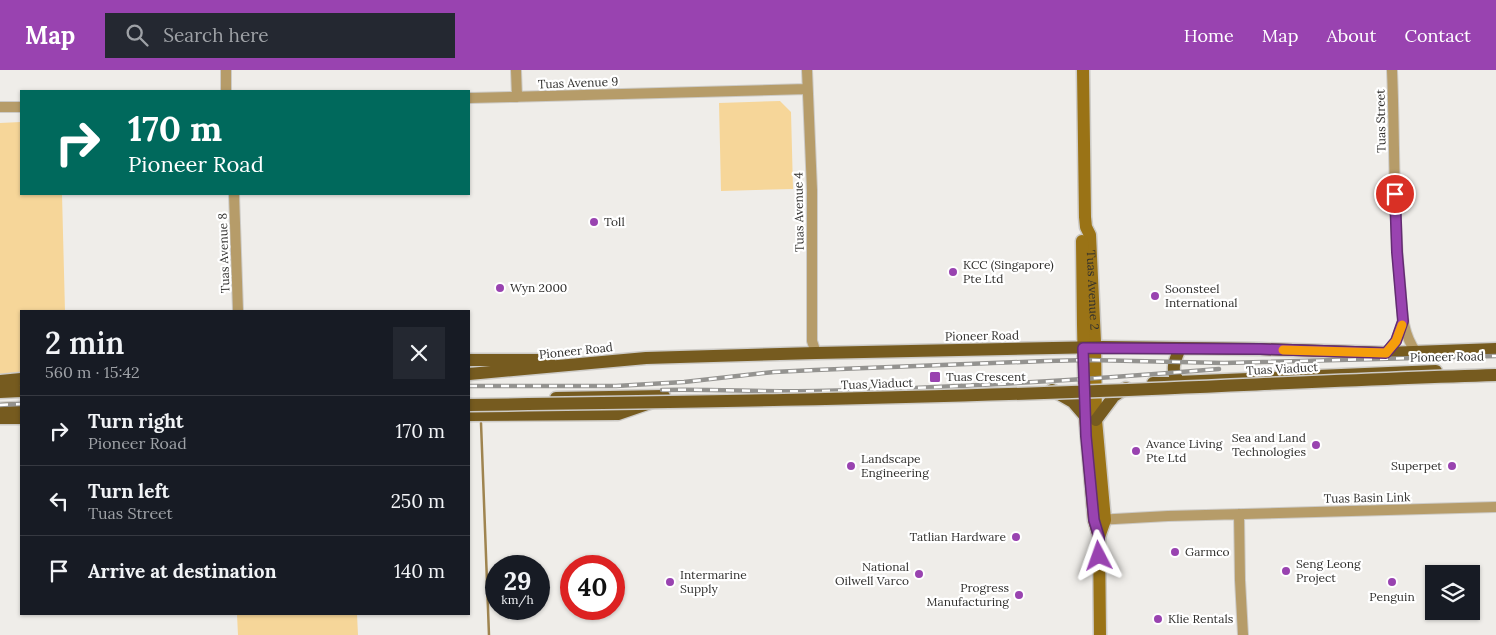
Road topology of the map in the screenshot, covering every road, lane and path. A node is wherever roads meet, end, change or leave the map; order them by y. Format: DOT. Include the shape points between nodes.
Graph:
graph roads {
  1 [pos="226,70"];
  2 [pos="232,70"];
  3 [pos="516,70"];
  4 [pos="807,70"];
  5 [pos="1083,70"];
  6 [pos="1392,70"];
  7 [pos="807,89"];
  8 [pos="226,90"];
  9 [pos="232,90"];
  10 [pos="516,97"];
  11 [pos="470,98"];
  12 [pos="0,107"];
  13 [pos="20,107"];
  14 [pos="234,195"];
  15 [pos="238,310"];
  16 [pos="1403,321"];
  17 [pos="1089,347"];
  18 [pos="1180,348"];
  19 [pos="1496,349"];
  20 [pos="1416,352"];
  21 [pos="816,353"];
  22 [pos="1386,353"];
  23 [pos="640,359"];
  24 [pos="470,360"];
  25 [pos="1496,369"];
  26 [pos="470,374"];
  27 [pos="1496,375"];
  28 [pos="20,379"];
  29 [pos="0,381"];
  30 [pos="1178,381"];
  31 [pos="1133,384"];
  32 [pos="1090,386"];
  33 [pos="1050,388"];
  34 [pos="20,391"];
  35 [pos="0,392"];
  36 [pos="470,399"];
  37 [pos="653,403"];
  38 [pos="470,405"];
  39 [pos="20,408"];
  40 [pos="0,409"];
  41 [pos="470,415"];
  42 [pos="0,418"];
  43 [pos="20,418"];
  44 [pos="1091,418"];
  45 [pos="1496,507"];
  46 [pos="1239,514"];
  47 [pos="1100,520"];
  48 [pos="1100,635"];
  49 [pos="1243,635"];
  1 -- 8 [label="street"];
  2 -- 9 [label="street"];
  3 -- 10 [label="street"];
  4 -- 7 [label="street, Tuas Avenue 4"];
  5 -- 17 [label="street, Tuas Avenue 2" via="1086,227 1082,236"];
  6 -- 16 [label="street, Tuas Street" via="1397,252"];
  7 -- 10 [label="street, Tuas Avenue 9"];
  7 -- 21 [label="street, Tuas Avenue 4" via="812,190 812,341"];
  10 -- 11 [label="street, Tuas Avenue 9"];
  12 -- 13 [label="street"];
  14 -- 15 [label="street, Tuas Avenue 8"];
  16 -- 20 [label="street, Tuas Street"];
  16 -- 22 [label="street, Tuas Street" via="1396,341"];
  17 -- 18 [label="main road, Pioneer Road"];
  17 -- 21 [label="main road, Pioneer Road"];
  17 -- 32 [label="street"];
  18 -- 22 [label="main road, Pioneer Road"];
  18 -- 30 [label="main road" via="1173,371"];
  19 -- 20 [label="main road, Pioneer Road"];
  20 -- 22 [label="main road, Pioneer Road"];
  21 -- 23 [label="main road, Pioneer Road"];
  23 -- 24 [label="main road"];
  23 -- 26 [label="main road, Pioneer Road"];
  25 -- 30 [label="main road, Pioneer Road"];
  27 -- 37 [label="main road, Tuas Viaduct, bridge" via="1099,391"];
  28 -- 29 [label="main road"];
  30 -- 31 [label="main road, Pioneer Road"];
  31 -- 32 [label="main road, Pioneer Road"];
  31 -- 44 [label="main road" via="1114,396"];
  32 -- 33 [label="main road, Pioneer Road"];
  32 -- 44 [label="street"];
  33 -- 36 [label="main road, Pioneer Road" via="814,396"];
  33 -- 44 [label="main road"];
  34 -- 35 [label="main road"];
  37 -- 38 [label="main road, Tuas Viaduct, bridge"];
  37 -- 41 [label="main road" via="618,414"];
  39 -- 40 [label="main road"];
  42 -- 43 [label="main road"];
  44 -- 47 [label="street"];
  45 -- 46 [label="street, Tuas Basin Link"];
  46 -- 47 [label="street, Tuas Basin Link"];
  46 -- 49 [label="street"];
  47 -- 48 [label="street"];
}
